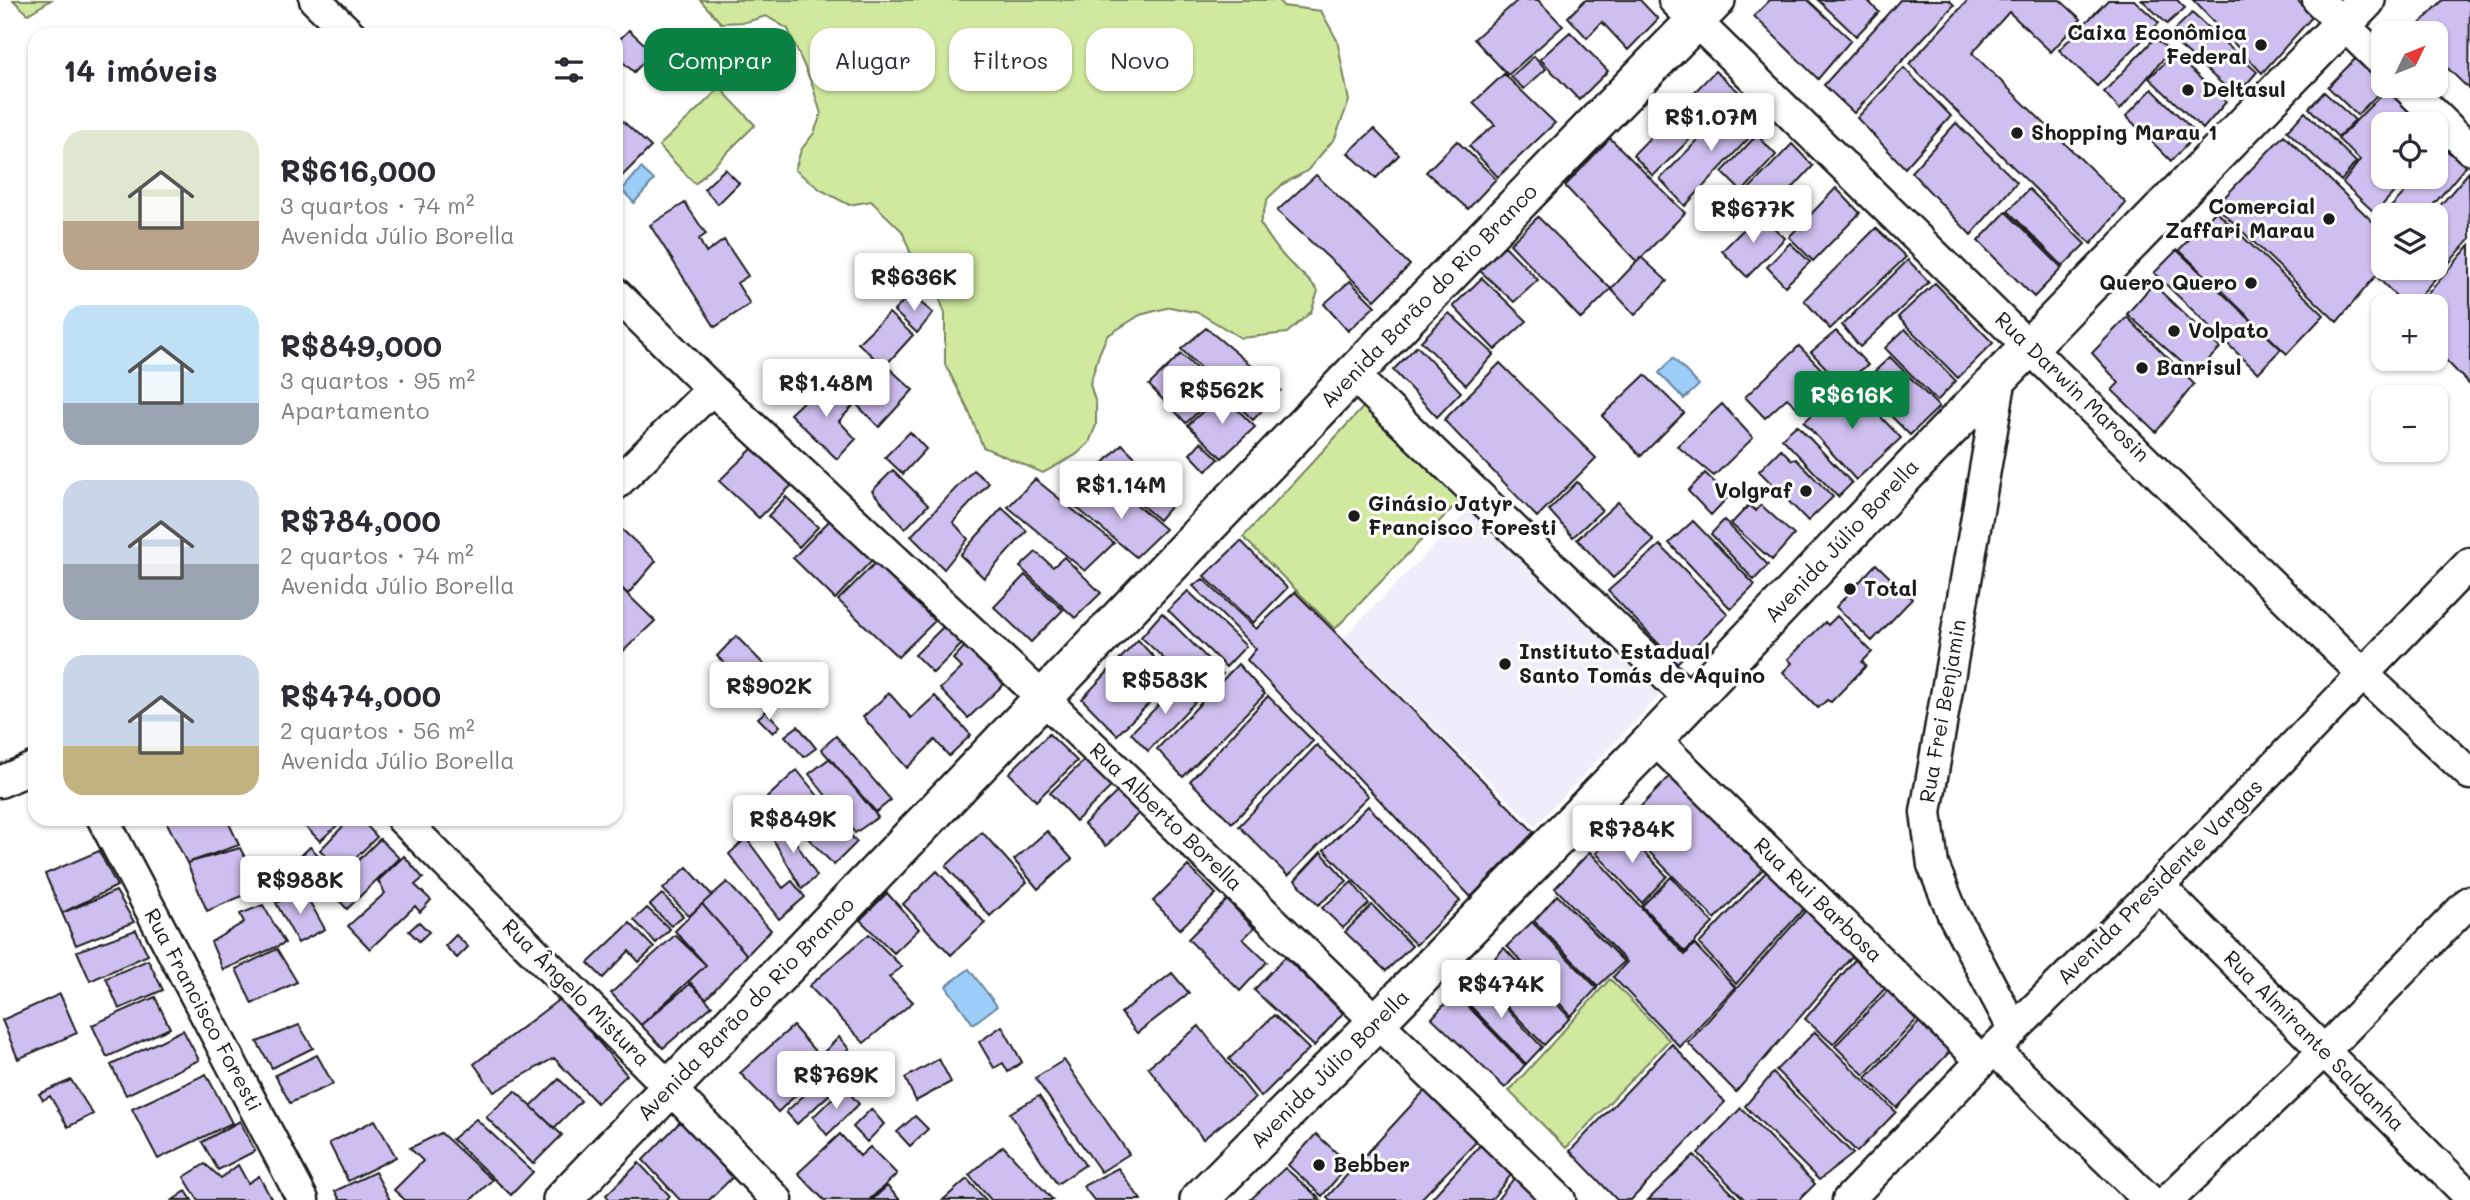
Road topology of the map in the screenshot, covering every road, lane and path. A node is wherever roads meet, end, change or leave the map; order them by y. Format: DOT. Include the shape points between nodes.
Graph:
graph roads {
  1 [pos="315,0"];
  2 [pos="1695,7"];
  3 [pos="2342,8"];
  4 [pos="344,28"];
  5 [pos="2371,47"];
  6 [pos="2418,98"];
  7 [pos="2470,149"];
  8 [pos="623,300"];
  9 [pos="2030,346"];
  10 [pos="1352,374"];
  11 [pos="2001,377"];
  12 [pos="712,389"];
  13 [pos="623,477"];
  14 [pos="2470,563"];
  15 [pos="2363,674"];
  16 [pos="1044,699"];
  17 [pos="1692,700"];
  18 [pos="1654,739"];
  19 [pos="28,769"];
  20 [pos="2470,774"];
  21 [pos="0,782"];
  22 [pos="107,826"];
  23 [pos="409,826"];
  24 [pos="2159,886"];
  25 [pos="2470,901"];
  26 [pos="1378,1021"];
  27 [pos="1996,1047"];
  28 [pos="2324,1051"];
  29 [pos="670,1088"];
  30 [pos="2470,1197"];
  31 [pos="303,1200"];
  32 [pos="562,1200"];
  33 [pos="777,1200"];
  34 [pos="1199,1200"];
  35 [pos="1560,1200"];
  36 [pos="1848,1200"];
  37 [pos="2149,1200"];
  38 [pos="2168,1200"];
  1 -- 4 [label="street"];
  2 -- 9 [label="street, Rua Darwin Marosin"];
  2 -- 10 [label="main road, Avenida Barão do Rio Branco"];
  3 -- 5 [label="street"];
  3 -- 9 [label="main road, Avenida Júlio Borella"];
  6 -- 7 [label="street"];
  8 -- 12 [label="street, Rua Alberto Borella"];
  9 -- 11 [label="main road, Avenida Júlio Borella"];
  9 -- 15 [label="street, Rua Darwin Marosin"];
  10 -- 16 [label="main road, Avenida Barão do Rio Branco"];
  10 -- 17 [label="street"];
  11 -- 17 [label="main road, Avenida Júlio Borella"];
  11 -- 27 [label="street, Rua Frei Benjamin" via="1926,812 1933,865"];
  12 -- 13 [label="street"];
  12 -- 16 [label="street, Rua Alberto Borella"];
  14 -- 15 [label="street, Avenida Presidente Vargas"];
  15 -- 20 [label="street, Rua Darwin Marosin"];
  15 -- 24 [label="street, Avenida Presidente Vargas"];
  16 -- 26 [label="street, Rua Alberto Borella"];
  16 -- 29 [label="main road, Avenida Barão do Rio Branco"];
  17 -- 18 [label="main road, Avenida Júlio Borella"];
  18 -- 26 [label="main road, Avenida Júlio Borella"];
  18 -- 27 [label="street, Rua Rui Barbosa"];
  19 -- 21 [label="street"];
  22 -- 31 [label="street, Rua Francisco Foresti"];
  23 -- 29 [label="street, Rua Ângelo Mistura"];
  24 -- 27 [label="street, Avenida Presidente Vargas"];
  24 -- 28 [label="street, Rua Almirante Saldanha"];
  25 -- 28 [label="street"];
  26 -- 34 [label="main road, Avenida Júlio Borella"];
  26 -- 35 [label="street, Rua Alberto Borella"];
  27 -- 36 [label="street, Avenida Presidente Vargas"];
  27 -- 37 [label="street, Rua Rui Barbosa"];
  28 -- 30 [label="street, Rua Almirante Saldanha"];
  28 -- 38 [label="street"];
  29 -- 32 [label="main road, Avenida Barão do Rio Branco"];
  29 -- 33 [label="street, Rua Ângelo Mistura"];
}
